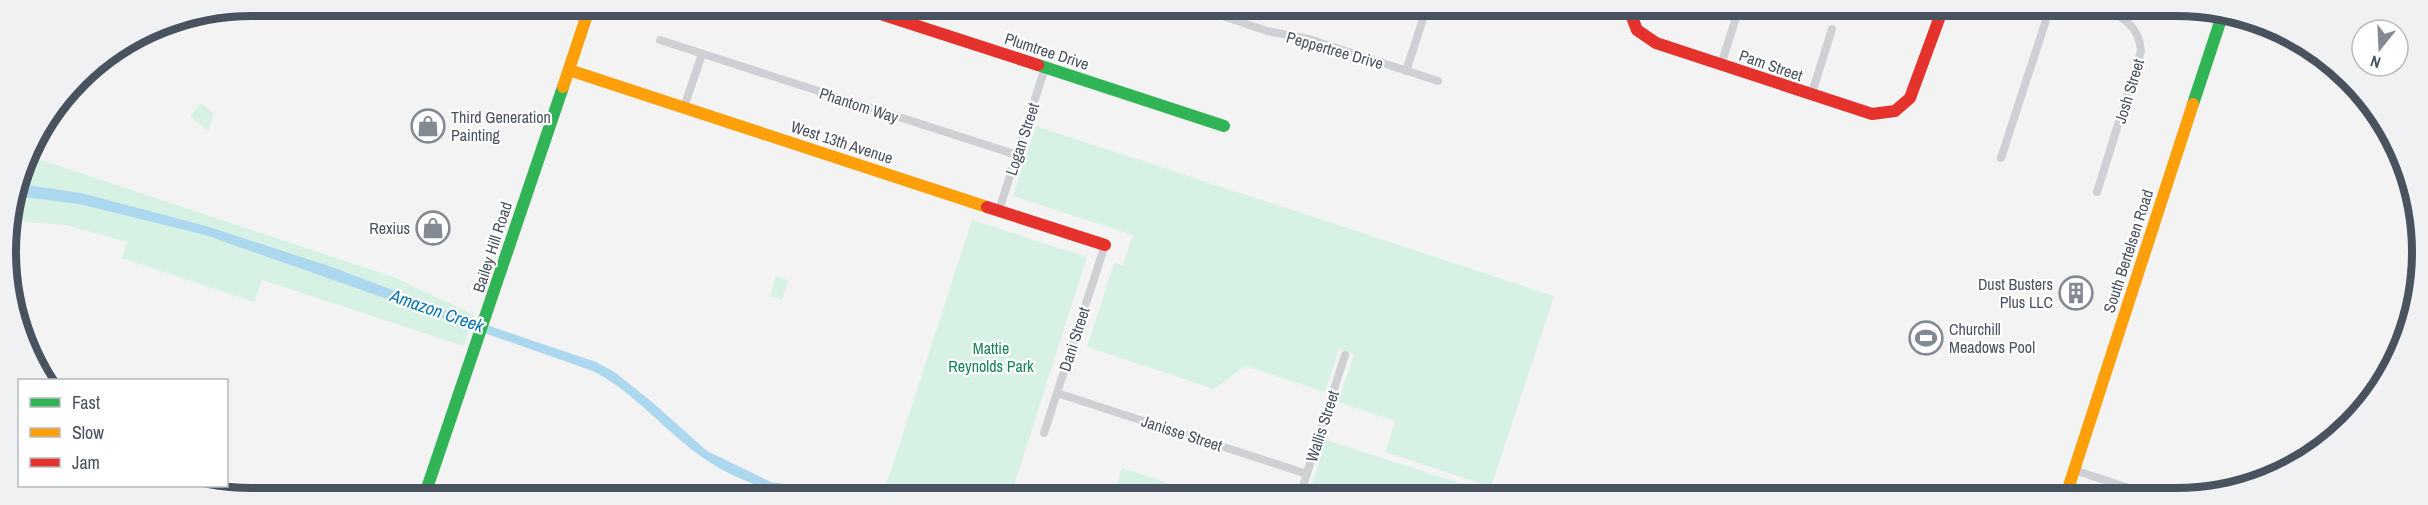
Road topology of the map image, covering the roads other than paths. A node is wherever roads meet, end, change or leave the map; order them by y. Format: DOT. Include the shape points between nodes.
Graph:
graph roads {
  1 [pos="587,16"];
  2 [pos="890,16"];
  3 [pos="1222,16"];
  4 [pos="1424,16"];
  5 [pos="1631,16"];
  6 [pos="1736,16"];
  7 [pos="1940,16"];
  8 [pos="2047,16"];
  9 [pos="2120,16"];
  10 [pos="2220,21"];
  11 [pos="1832,29"];
  12 [pos="660,40"];
  13 [pos="702,54"];
  14 [pos="1721,65"];
  15 [pos="1045,68"];
  16 [pos="569,70"];
  17 [pos="1406,71"];
  18 [pos="1438,81"];
  19 [pos="1811,96"];
  20 [pos="684,107"];
  21 [pos="1224,126"];
  22 [pos="1017,155"];
  23 [pos="2001,158"];
  24 [pos="2097,192"];
  25 [pos="999,210"];
  26 [pos="1105,244"];
  27 [pos="1346,355"];
  28 [pos="1057,393"];
  29 [pos="1044,432"];
  30 [pos="2074,470"];
  31 [pos="1307,474"];
  32 [pos="427,488"];
  33 [pos="1302,488"];
  34 [pos="2068,488"];
  35 [pos="2129,488"];
  1 -- 16 [label="street, Bailey Hill Road"];
  2 -- 15 [label="street, Plumtree Drive"];
  3 -- 17 [label="street, Peppertree Drive"];
  4 -- 17 [label="street, Peppertree Drive"];
  5 -- 14 [label="street, Pam Street" via="1637,30 1648,40"];
  6 -- 14 [label="street, Pam Street"];
  7 -- 19 [label="street, Pam Street" via="1915,90 1901,109 1885,115 1866,114"];
  8 -- 23 [label="street"];
  9 -- 24 [label="street, Josh Street" via="2134,28 2140,55"];
  10 -- 30 [label="street, South Bertelsen Road"];
  11 -- 19 [label="street, Pam Street"];
  12 -- 13 [label="street, Phantom Way"];
  13 -- 20 [label="street"];
  13 -- 22 [label="street, Phantom Way"];
  14 -- 19 [label="street, Pam Street"];
  15 -- 21 [label="street, Plumtree Drive"];
  15 -- 22 [label="street, Logan Street"];
  16 -- 20 [label="street, West 13th Avenue"];
  16 -- 32 [label="street, Bailey Hill Road"];
  17 -- 18 [label="street, Peppertree Drive"];
  20 -- 25 [label="street, West 13th Avenue"];
  22 -- 25 [label="street, Logan Street"];
  25 -- 26 [label="street, West 13th Avenue"];
  26 -- 28 [label="street, Dani Street"];
  27 -- 31 [label="street, Wallis Street"];
  28 -- 29 [label="street, Dani Street"];
  28 -- 31 [label="street, Janisse Street"];
  30 -- 34 [label="street, South Bertelsen Road"];
  30 -- 35 [label="street"];
  31 -- 33 [label="street, Wallis Street"];
}
